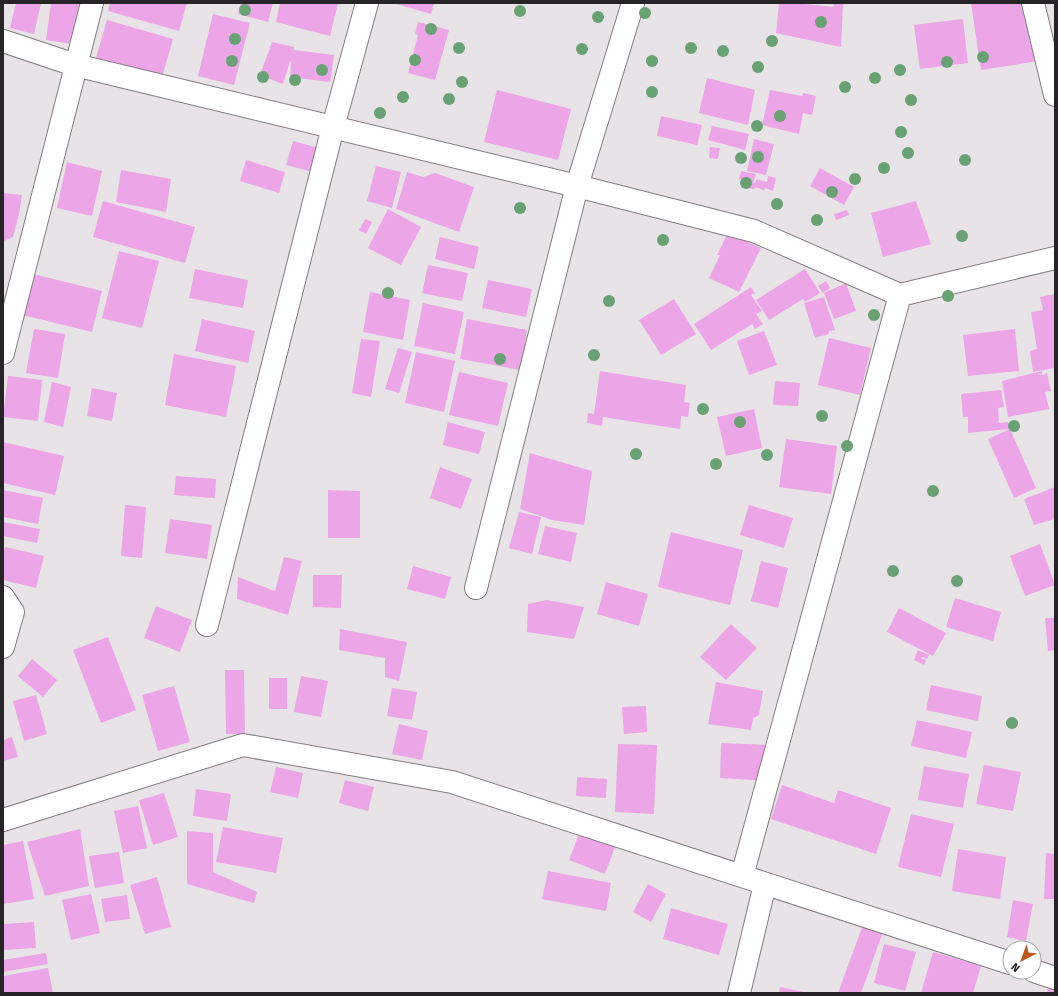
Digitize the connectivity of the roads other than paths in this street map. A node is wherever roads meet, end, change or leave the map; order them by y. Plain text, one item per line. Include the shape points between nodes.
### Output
1 (92, 3) edge
2 (367, 3) edge
3 (633, 3) edge
4 (1033, 3) edge
5 (3, 41) edge
6 (75, 65) junction
7 (1055, 95) edge
8 (333, 127) junction
9 (577, 186) junction
10 (1055, 258) edge
11 (900, 295) junction
12 (3, 353) edge
13 (476, 588) dead end
14 (3, 597) edge
15 (207, 625) dead end
16 (3, 647) edge
17 (3, 820) edge
18 (742, 876) junction
19 (765, 884) junction
20 (1002, 960) edge
21 (1042, 974) edge
22 (1055, 978) edge
23 (739, 993) edge

1 - 6 street
2 - 8 street
3 - 9 street
4 - 7 street
5 - 6 street
6 - 8 street
6 - 12 street
8 - 9 street
8 - 15 street
9 - 11 street via 754,231
9 - 13 street
10 - 11 street
11 - 18 street
14 - 16 street via 13,612
17 - 18 street via 243,745 452,782
18 - 19 street
19 - 20 street
19 - 23 street
21 - 22 street

